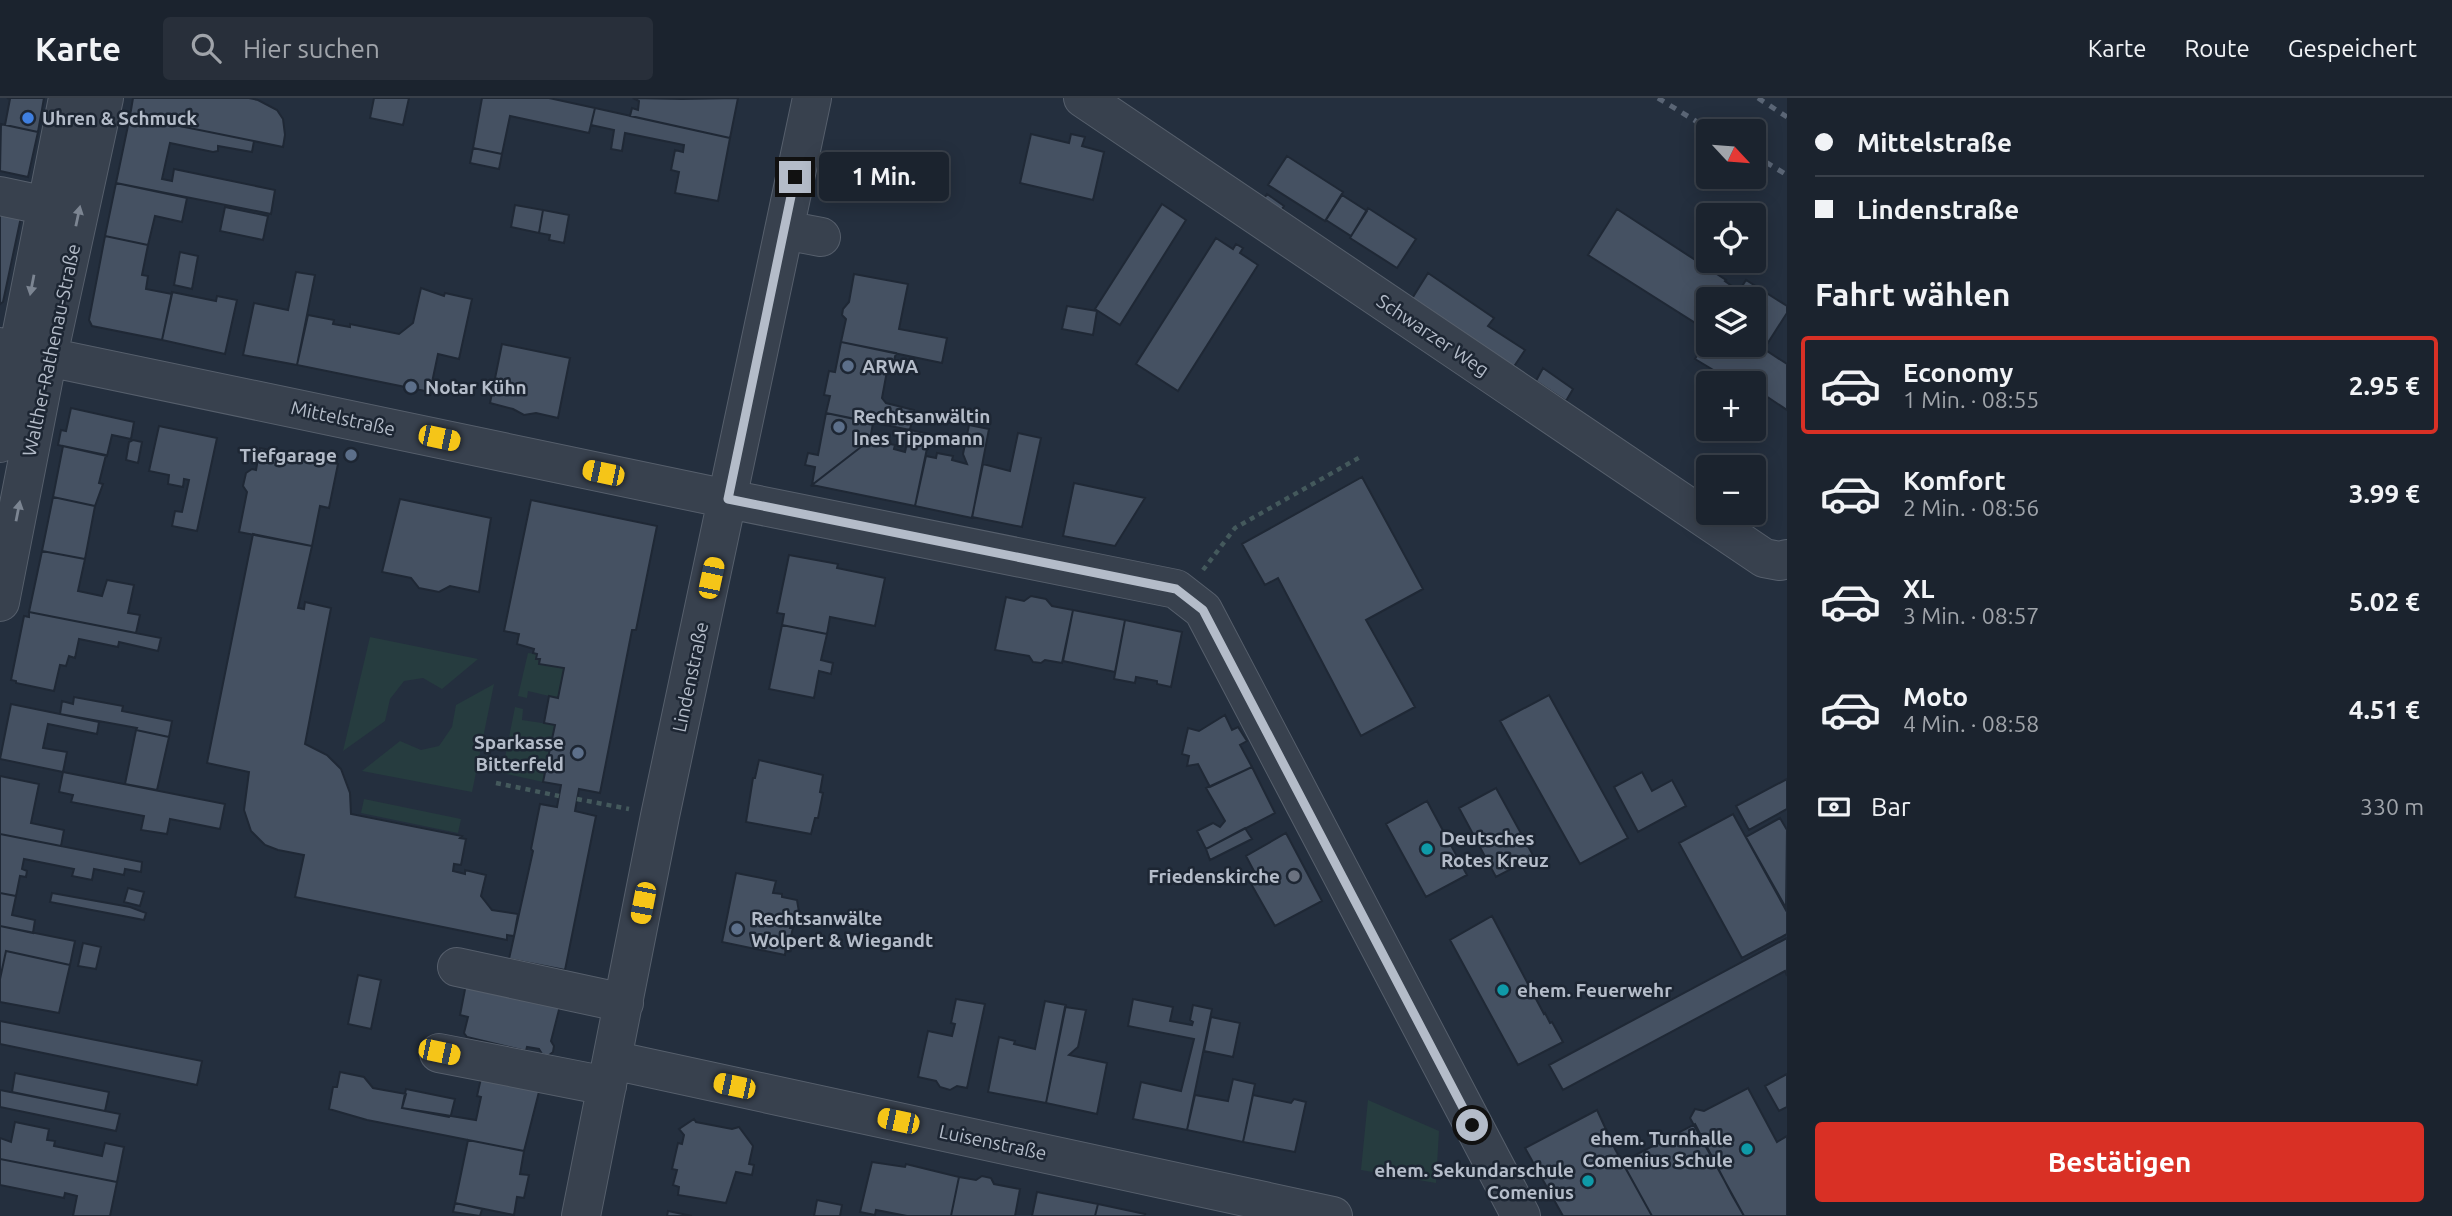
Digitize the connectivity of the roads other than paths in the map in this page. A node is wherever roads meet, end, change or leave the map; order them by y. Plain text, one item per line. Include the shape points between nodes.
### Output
1 (68, 98) edge
2 (104, 98) edge
3 (812, 98) edge
4 (1083, 98) edge
5 (0, 196) edge
6 (47, 206) junction
7 (784, 230) junction
8 (821, 237) dead end
9 (22, 351) edge
10 (0, 443) edge
11 (728, 499) junction
12 (1787, 559) edge
13 (0, 602) edge
14 (457, 967) dead end
15 (624, 1003) junction
16 (439, 1052) dead end
17 (610, 1073) junction
18 (581, 1216) edge
19 (1334, 1216) edge
20 (1521, 1216) edge

1 - 6 street, Walther-Rathenau-Straße
9 -> 2 street, Walther-Rathenau-Straße
3 - 7 street, Lindenstraße
4 - 12 street, Schwarzer Weg via 1764,558
5 - 6 street
6 -> 9 street, Walther-Rathenau-Straße
7 - 8 street
7 - 11 street, Lindenstraße
9 - 10 street, Walther-Rathenau-Straße
9 - 11 street, Mittelstraße
13 -> 9 street, Walther-Rathenau-Straße
11 - 15 street, Lindenstraße
11 - 20 street, Mittelstraße via 1176,589 1203,610
14 - 15 street
15 - 17 street, Lindenstraße
16 - 17 street, Luisenstraße
17 - 18 street, Lindenstraße
17 - 19 street, Luisenstraße

